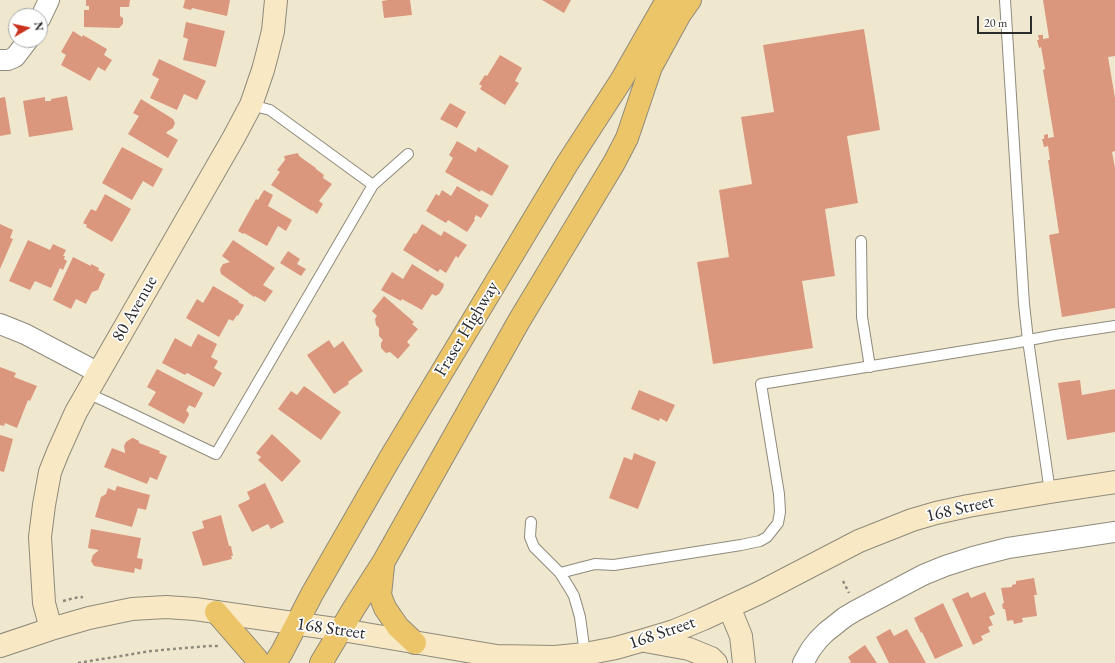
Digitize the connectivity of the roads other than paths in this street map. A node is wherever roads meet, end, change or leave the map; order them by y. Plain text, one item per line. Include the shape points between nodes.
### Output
1 (276, 0) edge
2 (667, 0) edge
3 (690, 0) edge
4 (1005, 0) edge
5 (22, 48) edge
6 (0, 60) edge
7 (251, 105) junction
8 (408, 154) dead end
9 (373, 185) junction
10 (862, 242) dead end
11 (0, 324) edge
12 (1115, 326) edge
13 (1028, 340) junction
14 (870, 367) junction
15 (99, 373) junction
16 (87, 393) junction
17 (1115, 482) edge
18 (1050, 492) junction
19 (531, 522) dead end
20 (1115, 532) edge
21 (384, 561) junction
22 (560, 574) junction
23 (729, 607) junction
24 (216, 612) junction
25 (297, 624) junction
26 (51, 629) junction
27 (342, 630) junction
28 (644, 640) junction
29 (415, 643) junction
30 (0, 646) edge
31 (585, 654) junction
32 (259, 663) edge
33 (275, 663) edge
34 (321, 663) edge
35 (716, 663) edge
36 (744, 663) edge
37 (803, 663) edge

1 - 7 main road, 80 Avenue via 264,70
2 - 25 main road, Fraser Highway via 622,79 567,164 389,460
3 - 21 main road via 651,67 627,138 614,163 520,321
4 - 13 lane
5 - 6 street via 15,57
7 - 9 lane via 270,110
7 - 15 main road, 80 Avenue
8 - 9 lane
9 - 16 lane via 216,454
10 - 14 lane via 862,317
11 - 15 street via 25,334
12 - 13 lane
13 - 14 lane
13 - 18 lane
14 - 22 lane via 761,384 780,512 778,523 767,537 741,545 614,565 595,564
15 - 16 main road, 80 Avenue
16 - 26 main road, 80 Avenue via 50,472 44,505 40,537 44,603
17 - 18 main road, 168 Street
18 - 23 main road, 168 Street via 947,510 899,525 859,541
19 - 22 lane via 530,537 534,548
20 - 37 street via 1008,548 966,559 923,575 845,617 818,640
21 - 27 main road
21 - 29 main road via 380,595 385,608 398,627
22 - 31 lane via 576,602
23 - 28 main road, 168 Street via 674,631
23 - 36 main road via 741,636
24 - 25 main road, 168 Street
24 - 26 main road, 168 Street via 166,607 132,609
24 - 32 main road
25 - 27 main road, 168 Street
25 - 33 main road, Fraser Highway
26 - 30 main road, 168 Street
27 - 29 main road, 168 Street
27 - 34 main road
28 - 31 main road, 168 Street
28 - 35 main road via 689,649 711,658
29 - 31 main road, 168 Street via 497,656 555,657

